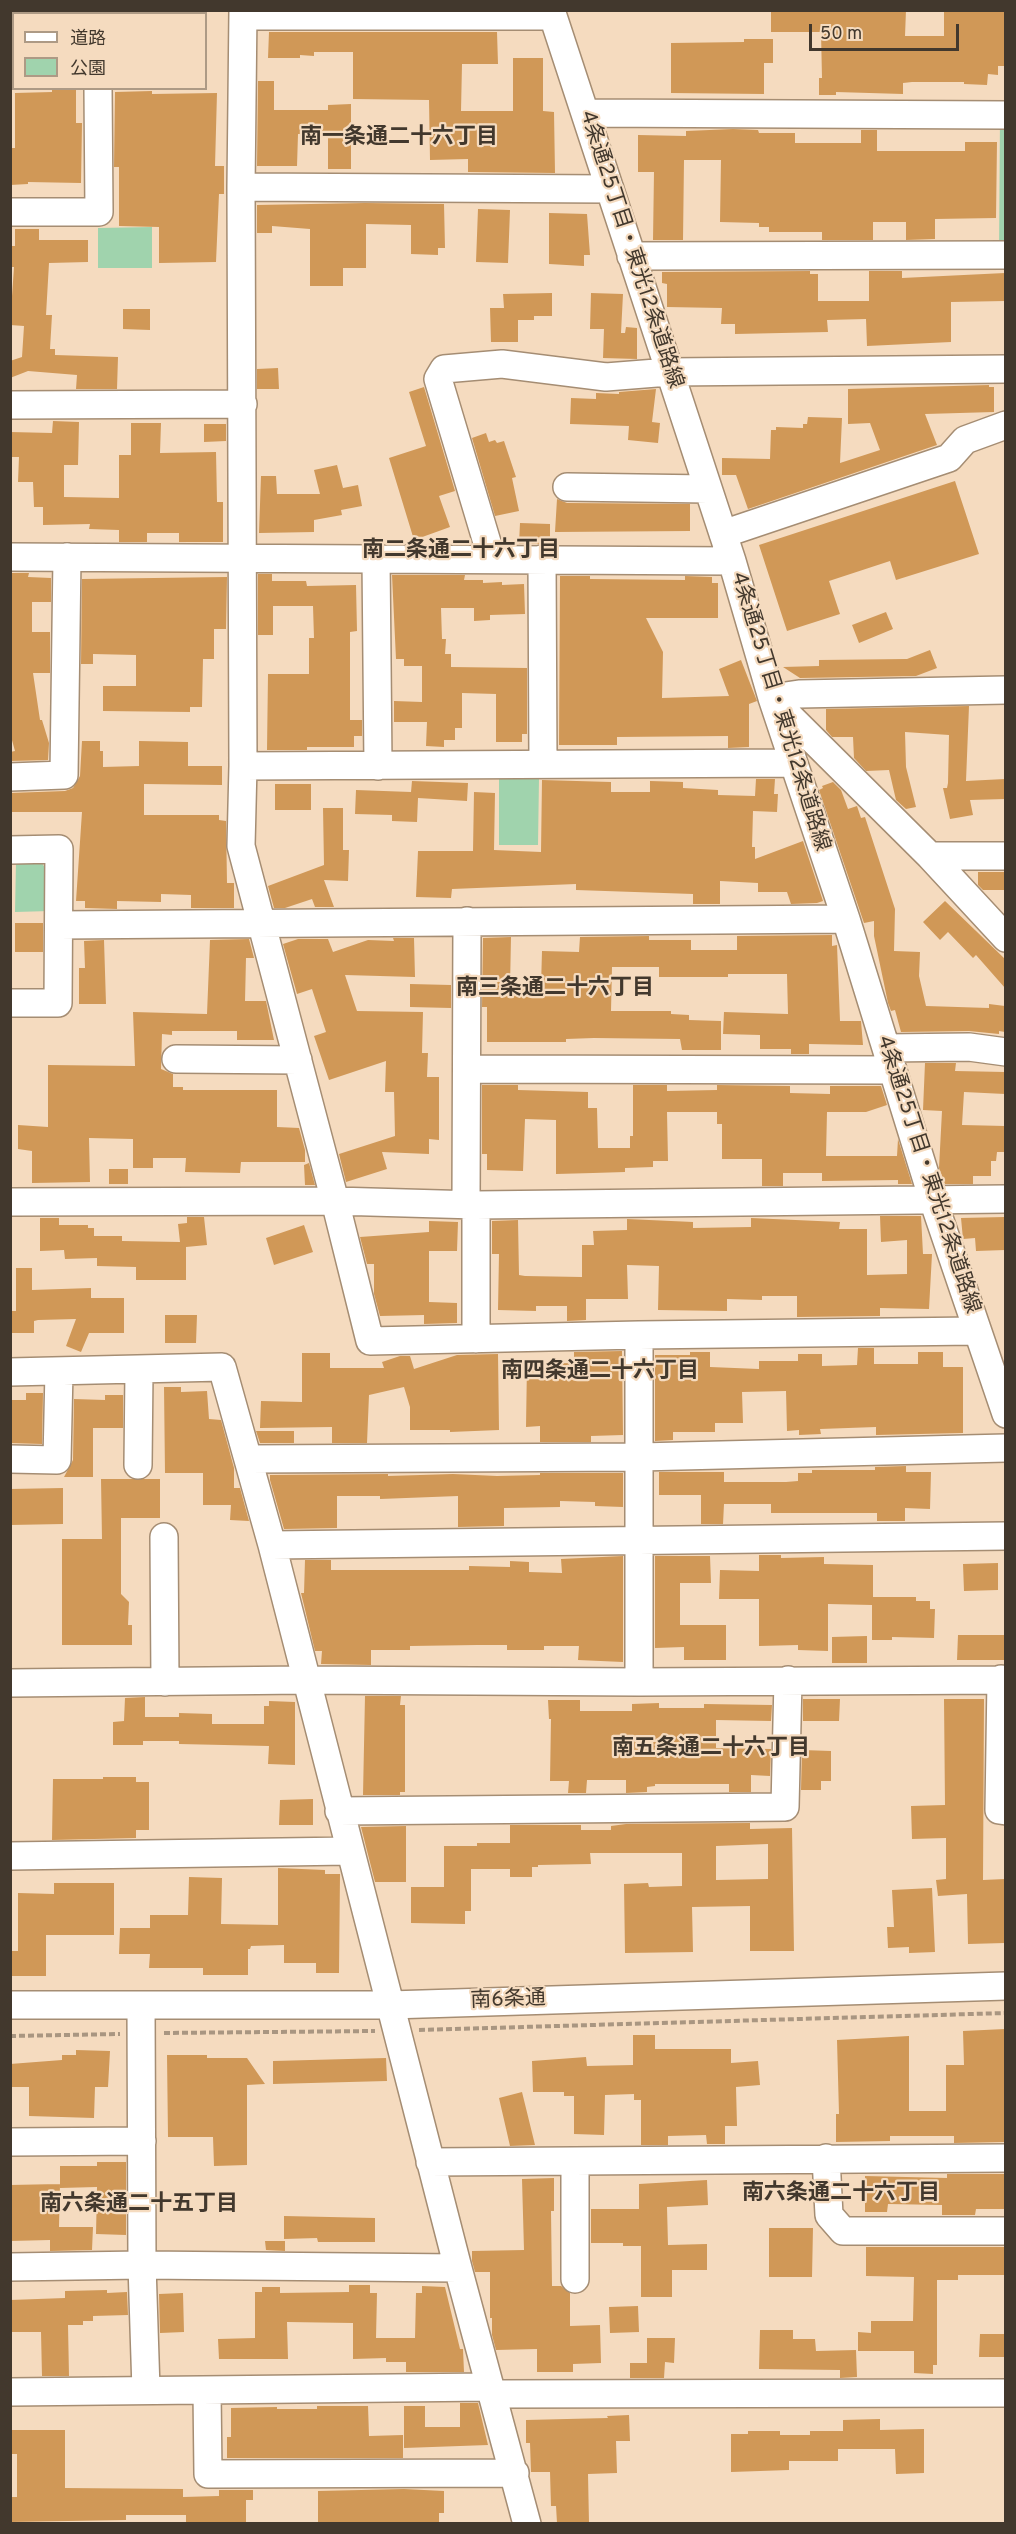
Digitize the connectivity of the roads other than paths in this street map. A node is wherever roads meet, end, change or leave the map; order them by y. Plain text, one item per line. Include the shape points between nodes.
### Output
1 (243, 13) edge
2 (552, 13) edge
3 (98, 90) edge
4 (585, 113) junction
5 (1005, 115) edge
6 (241, 187) junction
7 (610, 189) junction
8 (10, 212) edge
9 (1005, 255) edge
10 (632, 256) junction
11 (1005, 369) edge
12 (669, 372) junction
13 (243, 404) junction
14 (10, 405) edge
15 (1005, 425) edge
16 (567, 486) dead end
17 (708, 489) junction
18 (723, 534) junction
19 (67, 556) junction
20 (10, 557) edge
21 (376, 558) junction
22 (492, 559) junction
23 (542, 559) junction
24 (242, 560) junction
25 (732, 561) junction
26 (1005, 690) edge
27 (772, 698) junction
28 (792, 763) junction
29 (543, 764) junction
30 (243, 766) junction
31 (378, 766) junction
32 (10, 777) edge
33 (10, 850) edge
34 (930, 856) junction
35 (1005, 856) edge
36 (846, 919) junction
37 (467, 921) junction
38 (261, 923) junction
39 (59, 925) junction
40 (1005, 938) edge
41 (10, 1003) edge
42 (1005, 1052) edge
43 (176, 1059) dead end
44 (890, 1059) junction
45 (298, 1060) junction
46 (467, 1069) junction
47 (1005, 1199) edge
48 (933, 1200) junction
49 (335, 1201) junction
50 (10, 1202) edge
51 (471, 1204) junction
52 (976, 1331) junction
53 (639, 1335) junction
54 (476, 1339) junction
55 (59, 1371) junction
56 (139, 1371) junction
57 (10, 1372) edge
58 (1000, 1386) edge
59 (1005, 1414) edge
60 (1005, 1449) edge
61 (640, 1457) junction
62 (10, 1459) edge
63 (249, 1459) junction
64 (138, 1465) dead end
65 (1005, 1536) edge
66 (164, 1537) dead end
67 (640, 1540) junction
68 (272, 1545) junction
69 (306, 1680) junction
70 (788, 1680) junction
71 (1003, 1680) edge
72 (165, 1682) junction
73 (639, 1682) junction
74 (10, 1683) edge
75 (339, 1811) junction
76 (1005, 1811) edge
77 (349, 1851) junction
78 (10, 1856) edge
79 (1005, 1986) edge
80 (10, 2005) edge
81 (141, 2005) junction
82 (390, 2005) junction
83 (142, 2141) junction
84 (10, 2142) edge
85 (826, 2158) junction
86 (1005, 2158) edge
87 (575, 2161) junction
88 (430, 2162) junction
89 (1005, 2231) edge
90 (142, 2265) junction
91 (10, 2267) edge
92 (458, 2268) junction
93 (575, 2279) dead end
94 (146, 2390) junction
95 (207, 2391) junction
96 (492, 2391) junction
97 (10, 2392) edge
98 (1005, 2393) edge
99 (515, 2473) junction
100 (527, 2523) edge

1 - 2 street
1 - 6 street
2 - 4 street, 4条通25丁目・東光12条道路線
3 - 8 street via 99,212
4 - 5 street
4 - 7 street, 4条通25丁目・東光12条道路線
6 - 7 street
6 - 13 street
7 - 10 street, 4条通25丁目・東光12条道路線
9 - 10 street
10 - 12 street, 4条通25丁目・東光12条道路線
11 - 12 street
12 - 17 street, 4条通25丁目・東光12条道路線
12 - 22 street via 606,377 502,364 444,369 438,379
13 - 14 street
13 - 24 street
15 - 18 street via 965,440 949,458
16 - 17 street
17 - 18 street, 4条通25丁目・東光12条道路線
18 - 25 street, 4条通25丁目・東光12条道路線
19 - 20 street
19 - 24 street
19 - 32 street via 64,775
21 - 22 street
21 - 24 street
21 - 31 street
22 - 23 street
23 - 25 street
23 - 29 street
24 - 30 street
25 - 27 street, 4条通25丁目・東光12条道路線
26 - 27 street via 799,694
27 - 28 street, 4条通25丁目・東光12条道路線
27 - 34 street
28 - 29 street
28 - 36 street, 4条通25丁目・東光12条道路線
29 - 31 street
30 - 31 street
30 - 38 street via 240,846
33 - 39 street via 59,849
34 - 35 street
34 - 40 street
36 - 37 street
36 - 44 street, 4条通25丁目・東光12条道路線
37 - 38 street
37 - 46 street
38 - 39 street
38 - 45 street
39 - 41 street via 58,1003
42 - 44 street via 969,1047
43 - 45 street
44 - 46 street
44 - 48 street, 4条通25丁目・東光12条道路線
45 - 49 street
46 - 51 street
47 - 48 street
48 - 51 street
48 - 52 street, 4条通25丁目・東光12条道路線
49 - 50 street
49 - 51 street
49 - 54 street via 370,1341
51 - 54 street
52 - 53 street
52 - 58 street, 4条通25丁目・東光12条道路線
53 - 54 street
53 - 61 street
55 - 56 street
55 - 57 street
55 - 62 street via 57,1460
56 - 63 street via 222,1367
56 - 64 street
58 - 59 street, 4条通25丁目・東光12条道路線
60 - 61 street
61 - 63 street
61 - 67 street
63 - 68 street
65 - 67 street
66 - 72 street
67 - 68 street
67 - 73 street
68 - 69 street
69 - 72 street
69 - 73 street
69 - 75 street
70 - 71 street
70 - 73 street
70 - 75 street via 785,1807
71 - 76 street via 999,1810
72 - 74 street
75 - 77 street
77 - 78 street
77 - 82 street
79 - 82 street, 南6条通
80 - 81 street, 南6条通
81 - 82 street, 南6条通
81 - 83 street
82 - 88 street
83 - 84 street
83 - 90 street
85 - 86 street
85 - 87 street
85 - 89 street via 829,2216 843,2231
87 - 88 street
87 - 93 street
88 - 92 street
90 - 91 street
90 - 92 street
90 - 94 street
92 - 96 street
94 - 95 street
94 - 97 street
95 - 96 street
95 - 99 street via 208,2474
96 - 98 street
96 - 99 street
99 - 100 street

